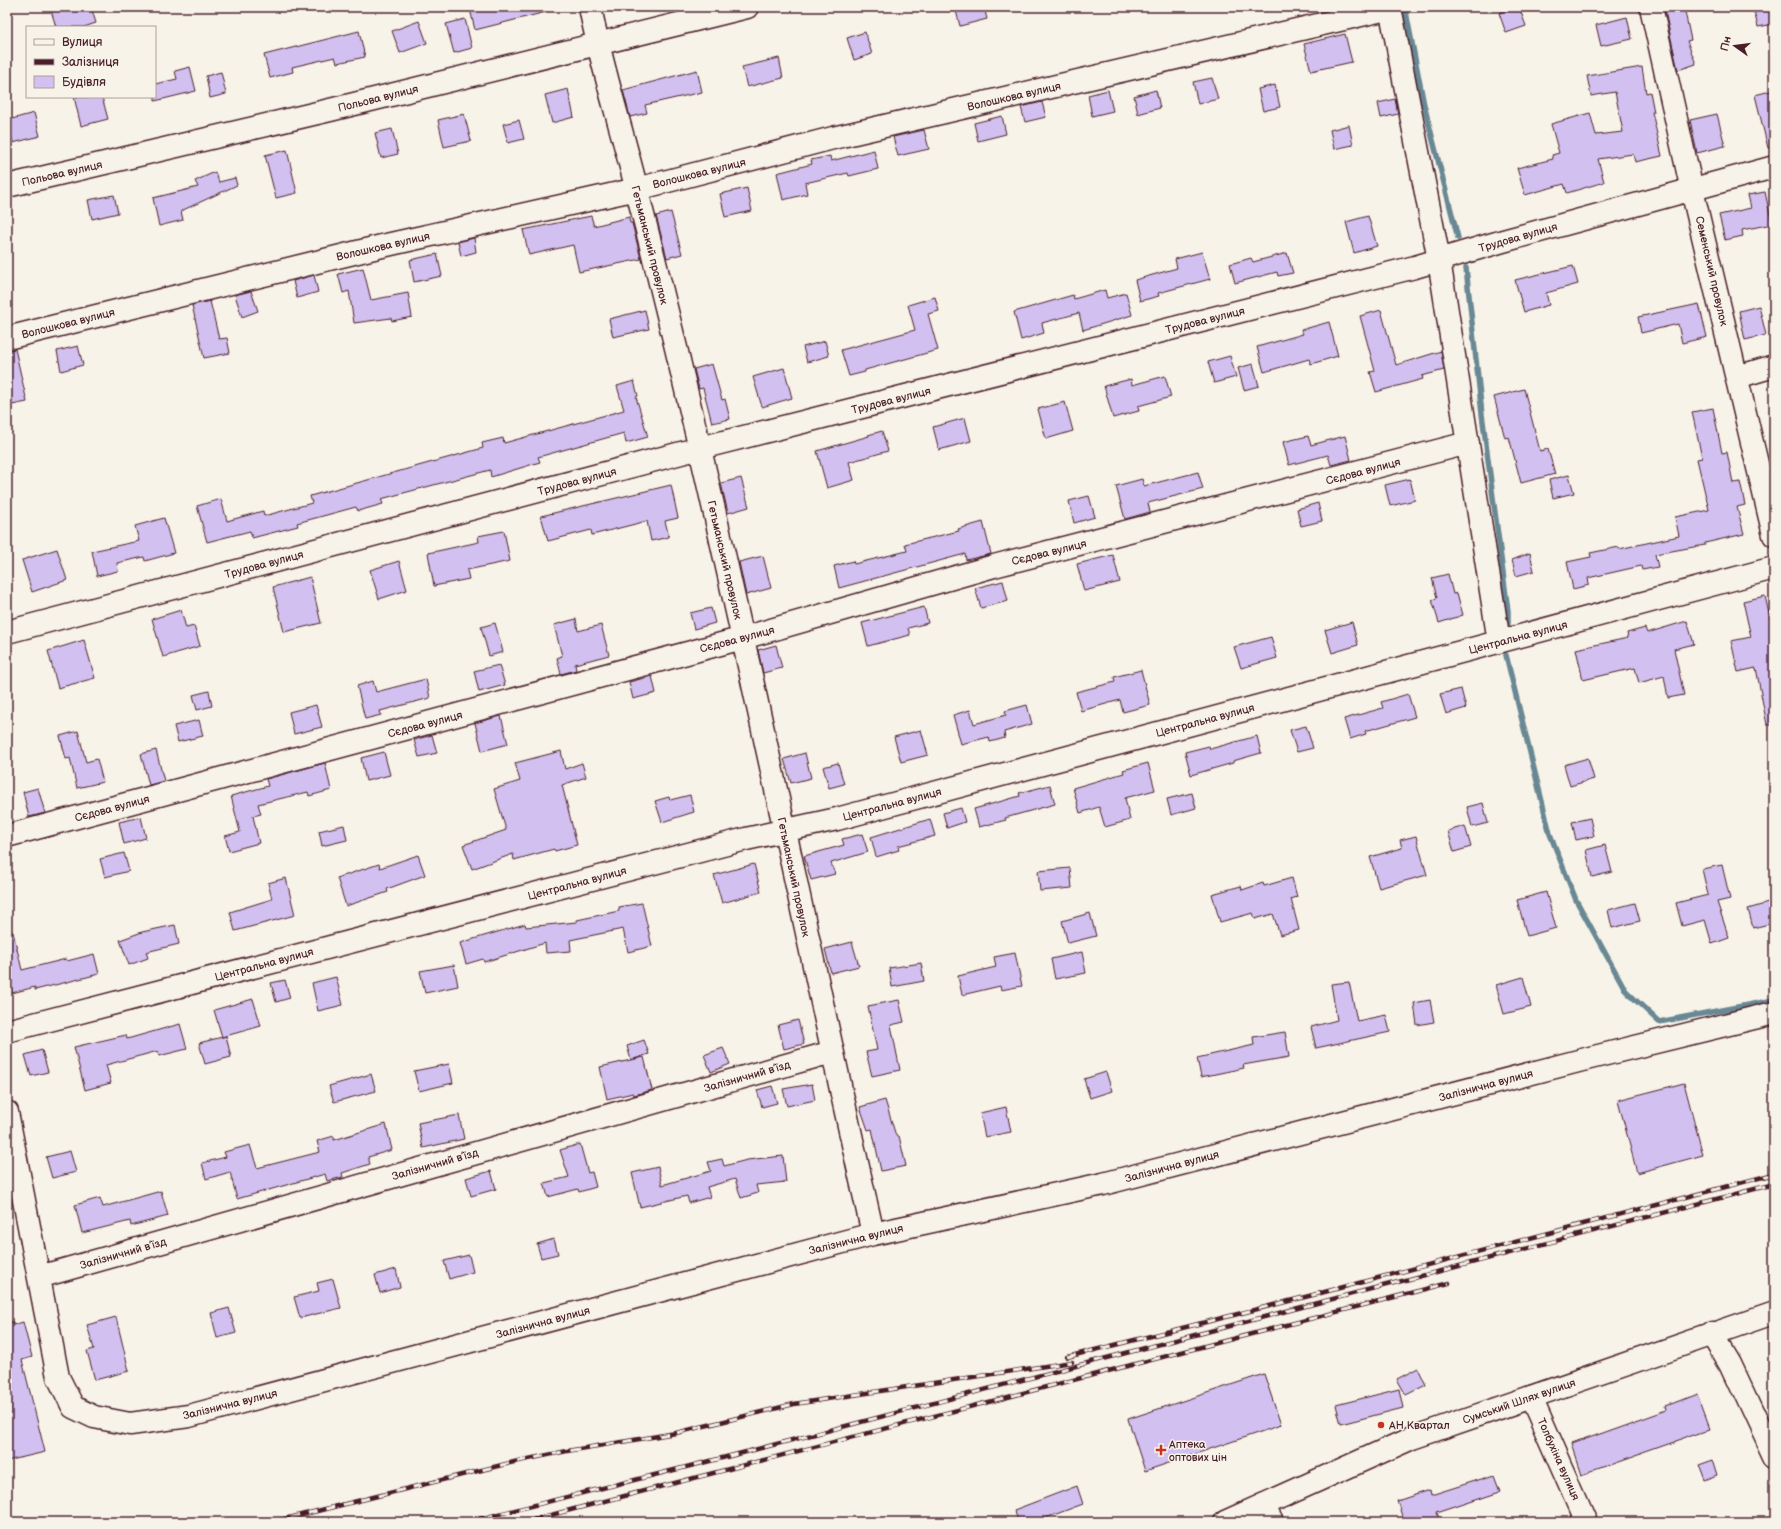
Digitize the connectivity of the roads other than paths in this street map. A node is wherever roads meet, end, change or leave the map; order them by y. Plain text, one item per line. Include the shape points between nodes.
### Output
1 (590, 7) edge
2 (747, 7) edge
3 (1651, 7) edge
4 (1391, 8) edge
5 (597, 44) junction
6 (1774, 167) edge
7 (7, 186) edge
8 (637, 188) junction
9 (1692, 190) junction
10 (1439, 260) junction
11 (7, 338) edge
12 (1774, 366) edge
13 (1736, 377) junction
14 (1468, 443) junction
15 (700, 448) junction
16 (1774, 534) edge
17 (1774, 568) edge
18 (7, 632) edge
19 (743, 638) junction
20 (1499, 642) junction
21 (784, 830) junction
22 (7, 836) edge
23 (1774, 1013) edge
24 (7, 1031) edge
25 (832, 1052) junction
26 (7, 1112) edge
27 (873, 1234) junction
28 (39, 1277) junction
29 (1774, 1313) edge
30 (1712, 1333) junction
31 (1531, 1397) junction
32 (1774, 1457) edge
33 (1267, 1513) edge
34 (1225, 1522) edge
35 (1586, 1522) edge

1 - 5 street, Гетьманський провулок
2 - 5 street, Польова вулиця
3 - 9 street, Семенський провулок
4 - 8 street, Волошкова вулиця via 833,138
4 - 10 street
5 - 7 street, Польова вулиця
5 - 8 street, Гетьманський провулок
6 - 9 street, Трудова вулиця
8 - 11 street, Волошкова вулиця via 382,246
8 - 15 street, Гетьманський провулок
9 - 10 street, Трудова вулиця
9 - 13 street, Семенський провулок
10 - 14 street
10 - 15 street, Трудова вулиця
12 - 13 street
13 - 16 street, Семенський провулок
14 - 19 street, Сєдова вулиця via 994,566
14 - 20 street
15 - 18 street, Трудова вулиця
15 - 19 street, Гетьманський провулок
17 - 20 street, Центральна вулиця
19 - 21 street, Гетьманський провулок
19 - 22 street, Сєдова вулиця
20 - 21 street, Центральна вулиця via 845,817
21 - 24 street, Центральна вулиця
21 - 25 street, Гетьманський провулок
23 - 27 street, Залізнична вулиця via 1103,1184
25 - 27 street, Гетьманський провулок
25 - 28 street, Залізничний в’їзд
26 - 28 street, Залізнична вулиця
27 - 28 street, Залізнична вулиця via 189,1416 130,1424 94,1417 73,1407 58,1377
29 - 30 street, Сумський Шлях вулиця
30 - 31 street, Сумський Шлях вулиця
30 - 32 street via 1730,1363
31 - 33 street, Сумський Шлях вулиця via 1412,1438
31 - 35 street, Толбухіна вулиця
33 - 34 street, Сумський Шлях вулиця

